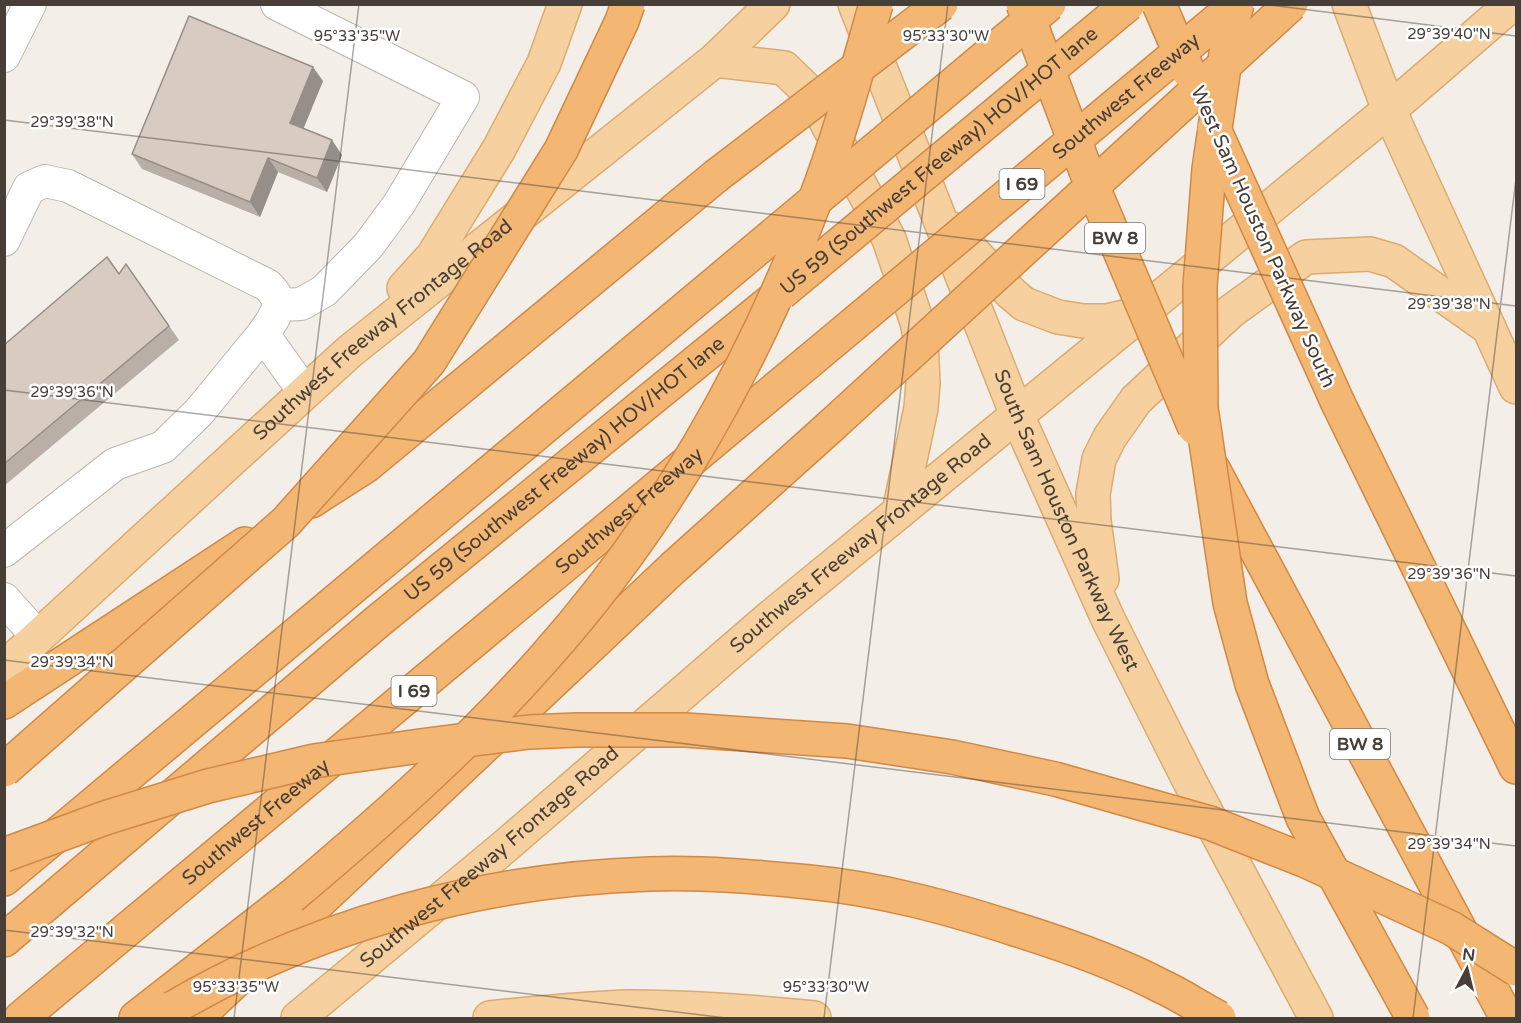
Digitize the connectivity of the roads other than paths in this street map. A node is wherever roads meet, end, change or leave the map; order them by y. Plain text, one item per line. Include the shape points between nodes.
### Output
1 (30, 4) edge
2 (277, 4) edge
3 (566, 4) edge
4 (628, 4) edge
5 (773, 4) edge
6 (855, 4) edge
7 (876, 4) edge
8 (941, 4) edge
9 (1023, 4) edge
10 (1049, 4) edge
11 (1128, 4) edge
12 (1159, 4) edge
13 (1237, 4) edge
14 (1291, 4) edge
15 (1348, 4) edge
16 (1512, 4) edge
17 (4, 56) edge
18 (715, 60) junction
19 (1389, 110) junction
20 (938, 215) junction
21 (4, 240) edge
22 (279, 305) junction
23 (1142, 313) junction
24 (1489, 328) junction
25 (263, 334) junction
26 (349, 352) junction
27 (1516, 387) edge
28 (304, 393) junction
29 (1017, 415) junction
30 (898, 512) junction
31 (4, 551) edge
32 (4, 599) edge
33 (1108, 619) junction
34 (38, 638) junction
35 (4, 668) edge
36 (4, 702) edge
37 (1516, 767) edge
38 (4, 770) edge
39 (4, 855) edge
40 (4, 879) edge
41 (12, 933) edge
42 (1516, 969) edge
43 (542, 1015) edge
44 (21, 1018) edge
45 (136, 1018) edge
46 (153, 1018) edge
47 (196, 1018) edge
48 (298, 1018) edge
49 (490, 1018) edge
50 (814, 1018) edge
51 (1219, 1018) edge
52 (1316, 1018) edge
53 (1413, 1018) edge
54 (1507, 1018) edge

1 - 17 street
2 - 22 street via 463,97 428,159 368,246 324,291 301,304
3 - 26 main road via 544,63 504,139 433,256
4 - 38 highway, bridge via 561,150 429,362 286,522
5 - 18 main road, Southwest Freeway Frontage Road
6 - 20 main road, South Sam Houston Parkway West
7 - 45 highway, bridge via 831,156 775,299 703,438 615,571 547,655 460,747 396,807 309,882
8 - 36 highway, bridge via 717,177 367,465
9 - 54 highway, BW 8, bridge via 1086,171 1213,469
10 - 40 highway, bridge
11 - 41 highway, US 59 (Southwest Freeway) HOV/HOT lane, bridge via 377,622
12 - 37 highway, West Sam Houston Parkway South, bridge via 1338,403
13 - 44 highway, Southwest Freeway / I 69, bridge
13 - 53 highway, bridge via 1209,169 1200,286 1201,408 1230,603 1252,684 1303,818
14 - 47 highway, bridge via 673,568
15 - 19 main road
16 - 19 main road, Southwest Freeway Frontage Road
18 - 26 main road, Southwest Freeway Frontage Road
18 - 30 main road via 784,68 812,95 889,240 917,322 923,383
19 - 23 main road, Southwest Freeway Frontage Road
19 - 24 main road
20 - 23 main road via 1024,304 1058,317 1083,321 1107,321
20 - 29 main road, South Sam Houston Parkway West
21 - 22 street via 29,188 45,182 68,186 267,285 276,293
22 - 25 street
23 - 29 main road, Southwest Freeway Frontage Road
24 - 27 main road
24 - 33 main road via 1394,261 1370,254 1306,257 1230,312 1136,399 1099,459 1093,494 1094,521
25 - 28 street
25 - 31 street via 199,412 163,447 115,464
26 - 28 main road, Southwest Freeway Frontage Road
28 - 34 main road, Southwest Freeway Frontage Road
29 - 30 main road, Southwest Freeway Frontage Road
29 - 33 main road, South Sam Houston Parkway West
30 - 48 main road, Southwest Freeway Frontage Road
32 - 34 street
33 - 52 main road, South Sam Houston Parkway West
34 - 35 main road, Southwest Freeway Frontage Road
39 - 42 highway, bridge via 208,786 314,761 420,746 577,730 685,730 847,741 1055,779 1210,823 1306,861 1451,928
43 - 49 main road
43 - 50 main road via 632,1007
46 - 51 highway, bridge via 267,961 385,916 545,882 650,874 811,882 956,910 1062,944 1161,985

